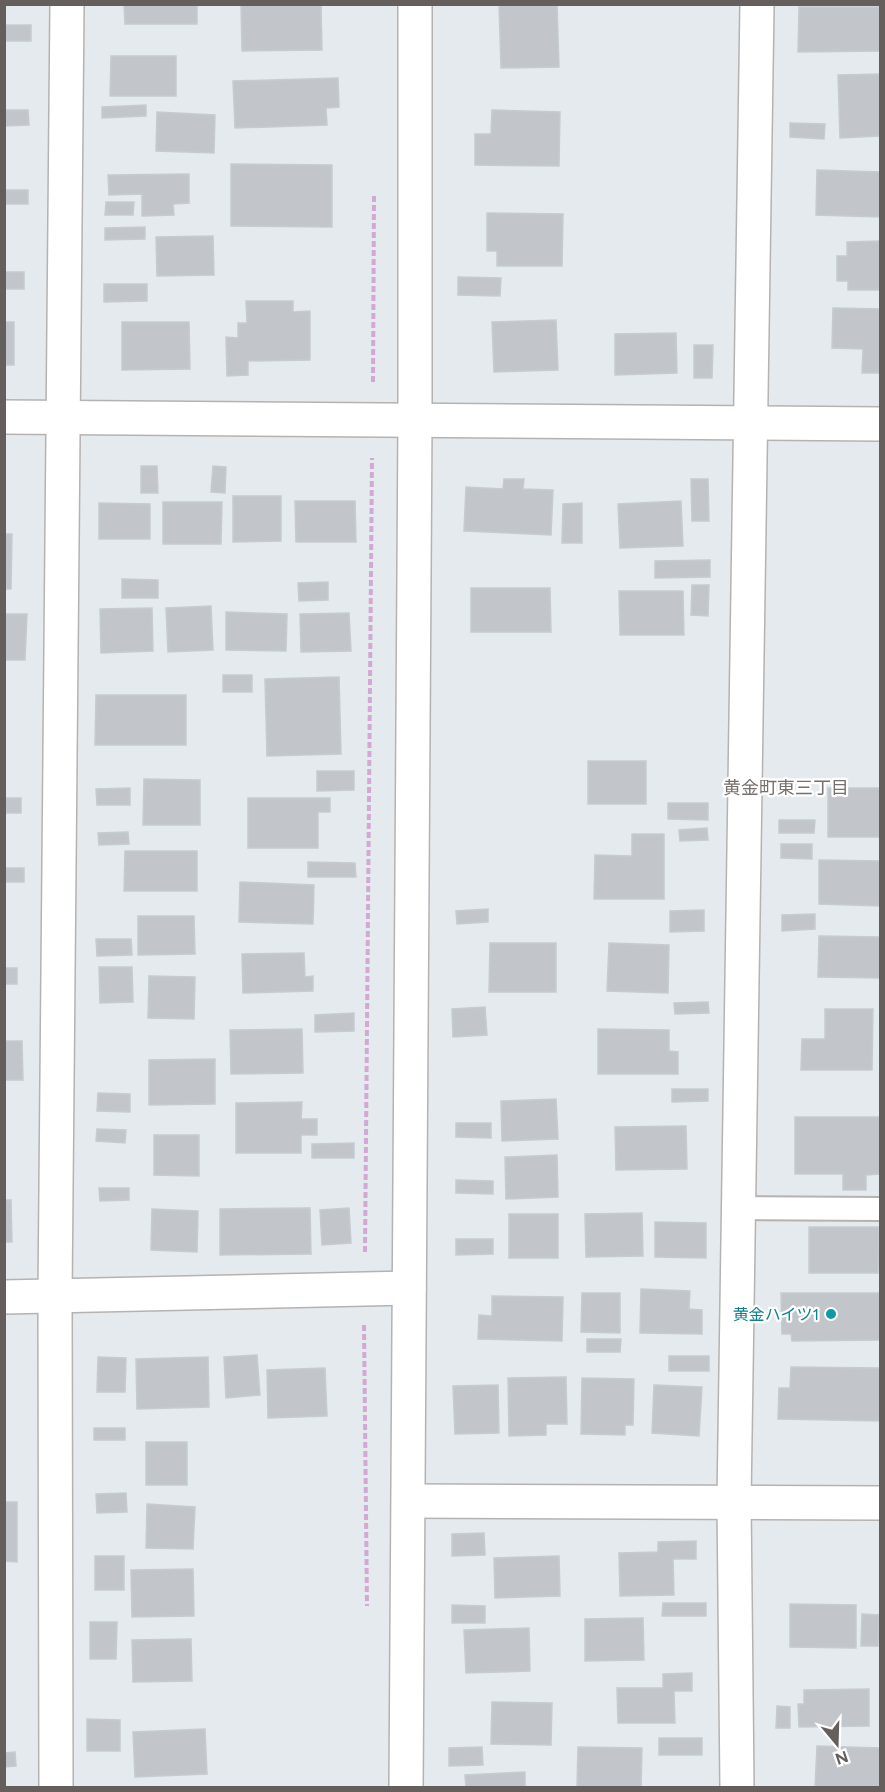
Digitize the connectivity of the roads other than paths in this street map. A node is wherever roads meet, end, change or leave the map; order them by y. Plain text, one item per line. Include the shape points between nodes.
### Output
1 (68, 4) edge
2 (415, 4) edge
3 (757, 4) edge
4 (4, 417) edge
5 (64, 418) junction
6 (415, 422) junction
7 (750, 424) junction
8 (880, 424) edge
9 (739, 1208) junction
10 (880, 1209) edge
11 (409, 1288) junction
12 (55, 1296) junction
13 (4, 1297) edge
14 (409, 1501) junction
15 (734, 1501) junction
16 (880, 1503) edge
17 (56, 1788) edge
18 (406, 1788) edge
19 (737, 1788) edge

1 - 5 street
2 - 6 street
3 - 7 street
4 - 5 street
5 - 6 street
5 - 12 street
6 - 7 street
6 - 11 street
7 - 8 street
7 - 9 street
9 - 10 lane
9 - 15 street
11 - 12 street
11 - 14 street
12 - 13 street
12 - 17 street
14 - 15 street
14 - 18 street
15 - 16 street
15 - 19 street

